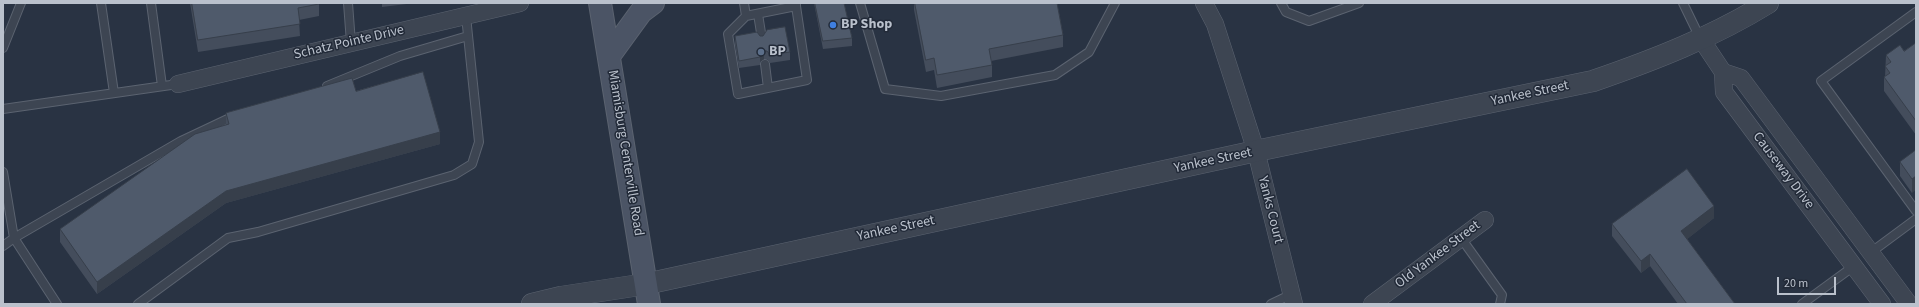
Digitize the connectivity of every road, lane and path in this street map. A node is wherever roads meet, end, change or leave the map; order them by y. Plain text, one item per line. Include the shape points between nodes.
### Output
1 (21, 3) edge
2 (101, 3) edge
3 (151, 3) edge
4 (348, 3) edge
5 (520, 3) edge
6 (600, 3) edge
7 (653, 3) edge
8 (744, 3) edge
9 (860, 3) edge
10 (1115, 3) edge
11 (1204, 3) edge
12 (1281, 3) edge
13 (1359, 3) edge
14 (1683, 3) edge
15 (1768, 3) edge
16 (796, 4) edge
17 (1916, 12) edge
18 (758, 14) junction
19 (466, 16) junction
20 (746, 16) junction
21 (468, 36) junction
22 (762, 39) edge
23 (1701, 39) junction
24 (351, 43) junction
25 (3, 48) edge
26 (609, 56) junction
27 (765, 64) dead end
28 (1723, 72) junction
29 (178, 84) joint
30 (162, 86) junction
31 (322, 88) edge
32 (768, 88) junction
33 (114, 93) junction
34 (3, 109) edge
35 (246, 111) edge
36 (1256, 151) junction
37 (3, 172) edge
38 (1916, 211) edge
39 (1916, 219) edge
40 (1485, 220) dead end
41 (14, 238) junction
42 (1461, 238) junction
43 (3, 246) edge
44 (1870, 252) junction
45 (1854, 266) junction
46 (648, 294) edge
47 (1293, 299) edge
48 (57, 304) edge
49 (138, 304) edge
50 (532, 304) edge
51 (1271, 304) edge
52 (1372, 304) edge
53 (1500, 304) edge
54 (1802, 304) edge
55 (1882, 304) edge
56 (1909, 304) edge

1 - 25 lane
2 - 33 lane
3 - 30 lane
4 - 24 lane
5 - 19 street, Schatz Pointe Drive
6 - 26 main road, Miamisburg Centerville Road
7 - 26 main road via 641,12
8 - 20 lane
9 - 10 lane via 885,89 940,96 1055,75 1089,52
11 - 36 street, Yanks Court via 1215,24
12 - 13 lane via 1286,12 1309,21
14 - 23 lane
15 - 23 street, Yankee Street
16 - 18 lane
16 - 32 lane via 807,80
17 - 38 lane via 1821,81
18 - 20 lane
18 - 22 lane
19 - 21 lane
19 - 24 street, Schatz Pointe Drive
20 - 32 lane via 728,34 738,94
21 - 31 lane via 400,56
21 - 49 lane via 479,142 472,164 454,175 258,232 228,238
23 - 28 street
23 - 36 street, Yankee Street via 1639,66 1593,81
24 - 29 street, Schatz Pointe Drive
26 - 46 main road, Miamisburg Centerville Road
27 - 32 lane
28 - 44 street, Causeway Drive via 1740,78
28 - 45 street, Causeway Drive via 1724,92
29 - 30 lane
30 - 33 lane
33 - 34 lane
35 - 41 lane via 180,141
36 - 46 street, Yankee Street
36 - 47 street, Yanks Court
37 - 41 lane
39 - 44 lane
40 - 42 street, Old Yankee Street
41 - 43 lane
41 - 48 lane
42 - 52 street, Old Yankee Street
42 - 53 lane via 1502,295
44 - 45 street
44 - 56 street, Causeway Drive
45 - 54 lane
45 - 55 street, Causeway Drive
46 - 50 street, Yankee Street via 561,297
47 - 51 lane

